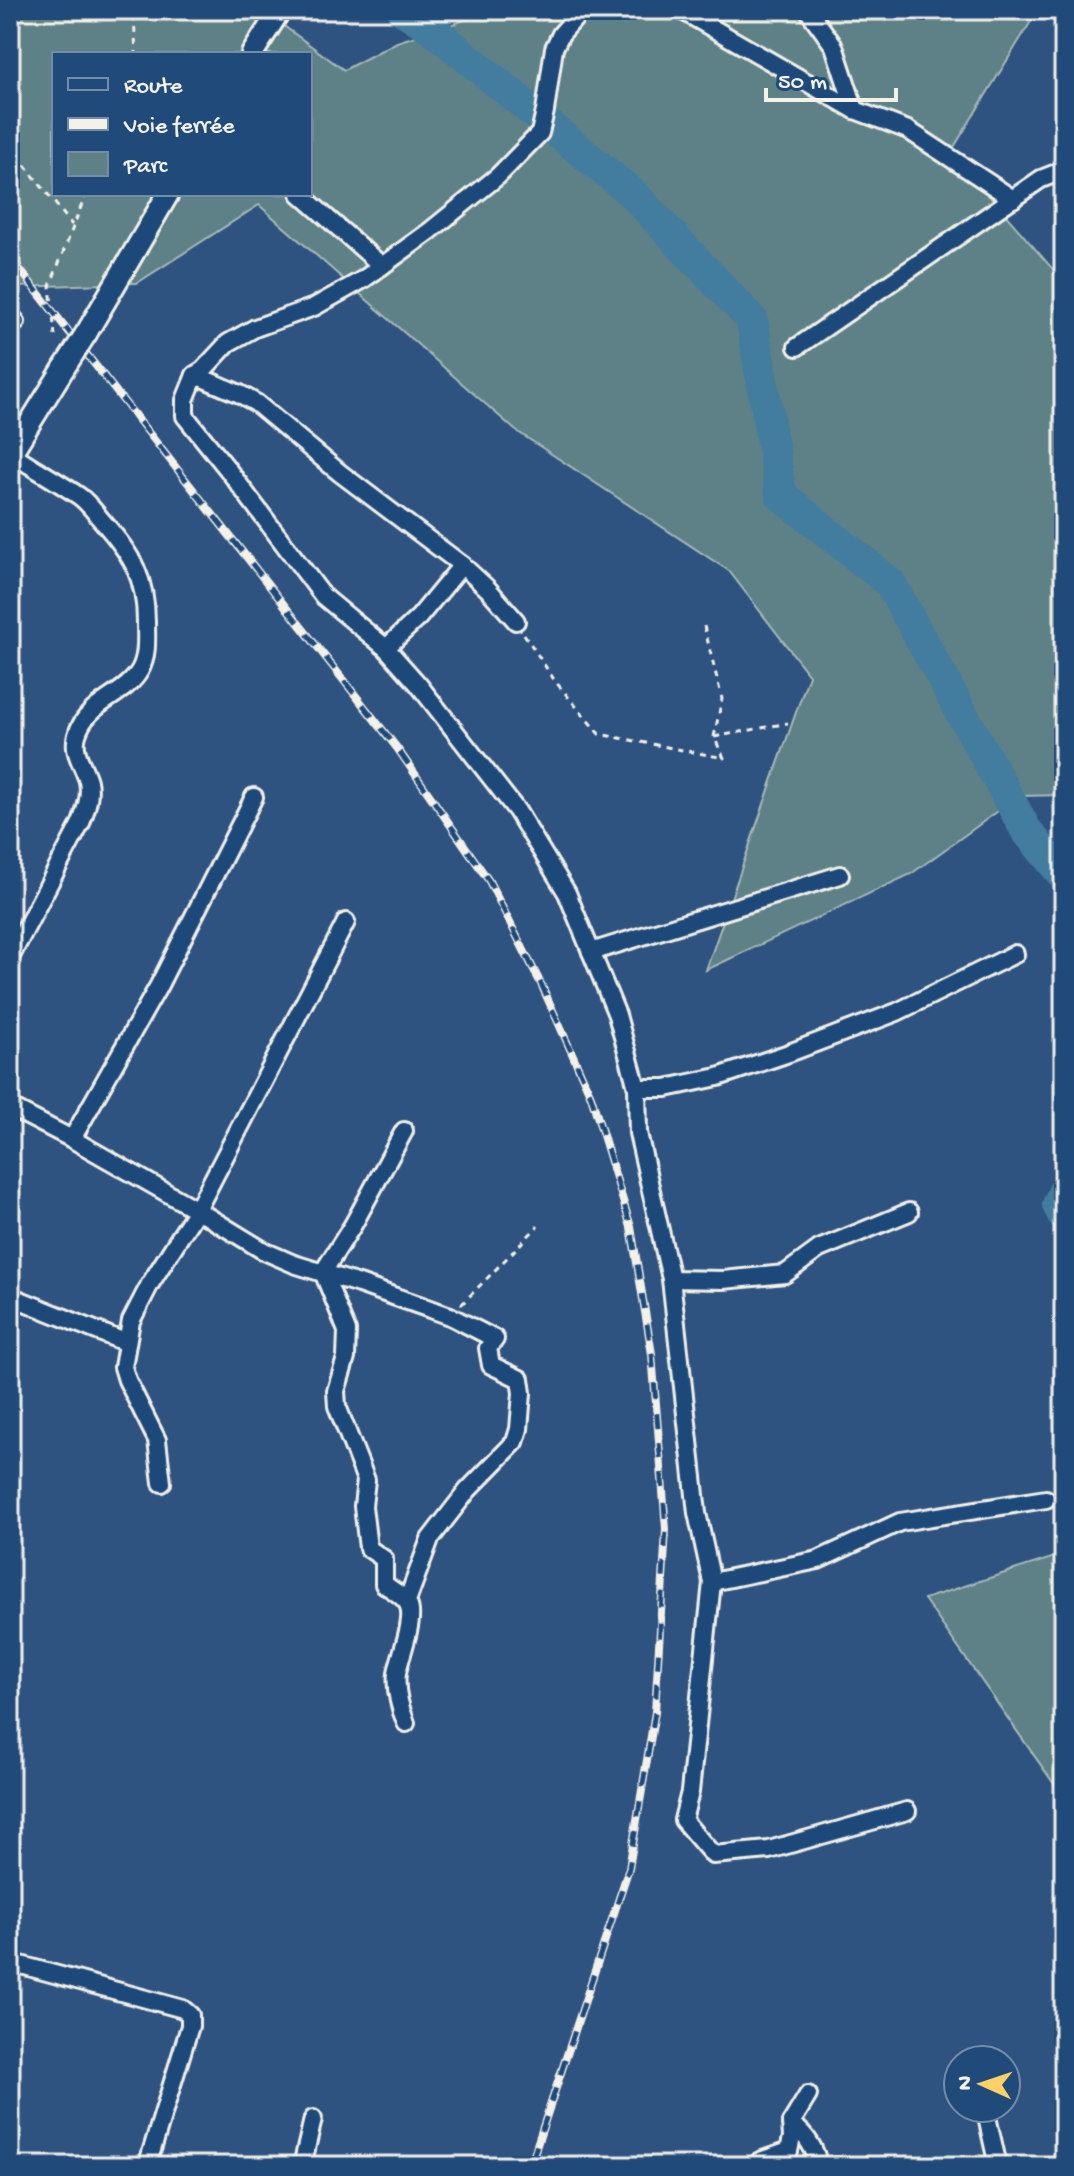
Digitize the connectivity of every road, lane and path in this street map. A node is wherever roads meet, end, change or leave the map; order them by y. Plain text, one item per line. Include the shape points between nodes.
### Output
1 (280, 10) edge
2 (582, 10) edge
3 (681, 10) edge
4 (808, 10) edge
5 (134, 15) dead end
6 (136, 52) edge
7 (253, 52) edge
8 (855, 110) junction
9 (10, 146) edge
10 (1064, 170) edge
11 (85, 196) edge
12 (167, 196) edge
13 (302, 196) edge
14 (1013, 199) junction
15 (72, 225) junction
16 (382, 266) junction
17 (55, 336) dead end
18 (797, 347) dead end
19 (195, 375) junction
20 (10, 454) edge
21 (462, 565) junction
22 (516, 621) joint
23 (704, 626) dead end
24 (386, 648) junction
25 (788, 723) dead end
26 (714, 737) junction
27 (254, 797) dead end
28 (840, 875) dead end
29 (346, 922) dead end
30 (591, 952) junction
31 (1015, 954) dead end
32 (10, 958) edge
33 (637, 1088) junction
34 (10, 1107) edge
35 (404, 1131) dead end
36 (72, 1139) junction
37 (197, 1210) junction
38 (909, 1212) dead end
39 (538, 1226) dead end
40 (323, 1272) junction
41 (671, 1279) junction
42 (10, 1296) edge
43 (450, 1316) junction
44 (127, 1343) junction
45 (162, 1483) dead end
46 (1046, 1499) dead end
47 (712, 1582) junction
48 (407, 1601) junction
49 (406, 1723) dead end
50 (907, 1811) dead end
51 (11, 1962) edge
52 (10, 2035) edge
53 (808, 2095) dead end
54 (313, 2119) dead end
55 (791, 2123) junction
56 (989, 2124) edge
57 (147, 2166) edge
58 (302, 2166) edge
59 (757, 2166) edge
60 (818, 2166) edge
61 (998, 2166) edge

1 - 7 street
2 - 16 street via 554,48 540,133 498,176
3 - 8 street
4 - 8 street via 834,46
5 - 6 path
8 - 14 street via 908,130
9 - 15 path
10 - 14 street
11 - 15 path
12 - 20 street, bridge
13 - 16 street
14 - 18 street
15 - 17 path via 50,286
16 - 19 street via 314,307 242,334
19 - 21 street via 256,403
19 - 24 street via 185,416 323,596
20 - 32 street via 80,497 122,544 136,565 146,605 147,642 139,673 87,714 77,732 74,748 88,783 85,812
21 - 22 street
21 - 24 street
22 - 26 path via 555,681 599,734 724,758
23 - 26 path via 722,699
24 - 30 street via 517,811 567,893
25 - 26 path
27 - 36 street via 158,987
28 - 30 street
29 - 37 street
30 - 33 street via 617,1015
31 - 33 street via 897,1012 789,1053 718,1077
33 - 41 street via 638,1133
34 - 36 street
35 - 40 street
36 - 37 street
37 - 40 street via 264,1251
37 - 44 street via 150,1284 131,1321
38 - 41 street via 819,1249 785,1274
39 - 43 path
40 - 43 street
40 - 48 street via 347,1331 337,1406 366,1480 368,1548 384,1559 384,1584
41 - 47 street via 697,1513
42 - 44 street
43 - 48 street via 495,1339 488,1348 491,1365 520,1379 519,1429 515,1442 430,1539
44 - 45 street via 123,1367 157,1440
46 - 47 street via 900,1522 818,1560
47 - 50 street via 683,1820 713,1855 769,1850
48 - 49 street via 411,1620 396,1676
51 - 52 path
51 - 57 street via 190,2015
53 - 55 street
54 - 58 street
55 - 59 street via 789,2151
55 - 60 street via 805,2135
56 - 61 street

